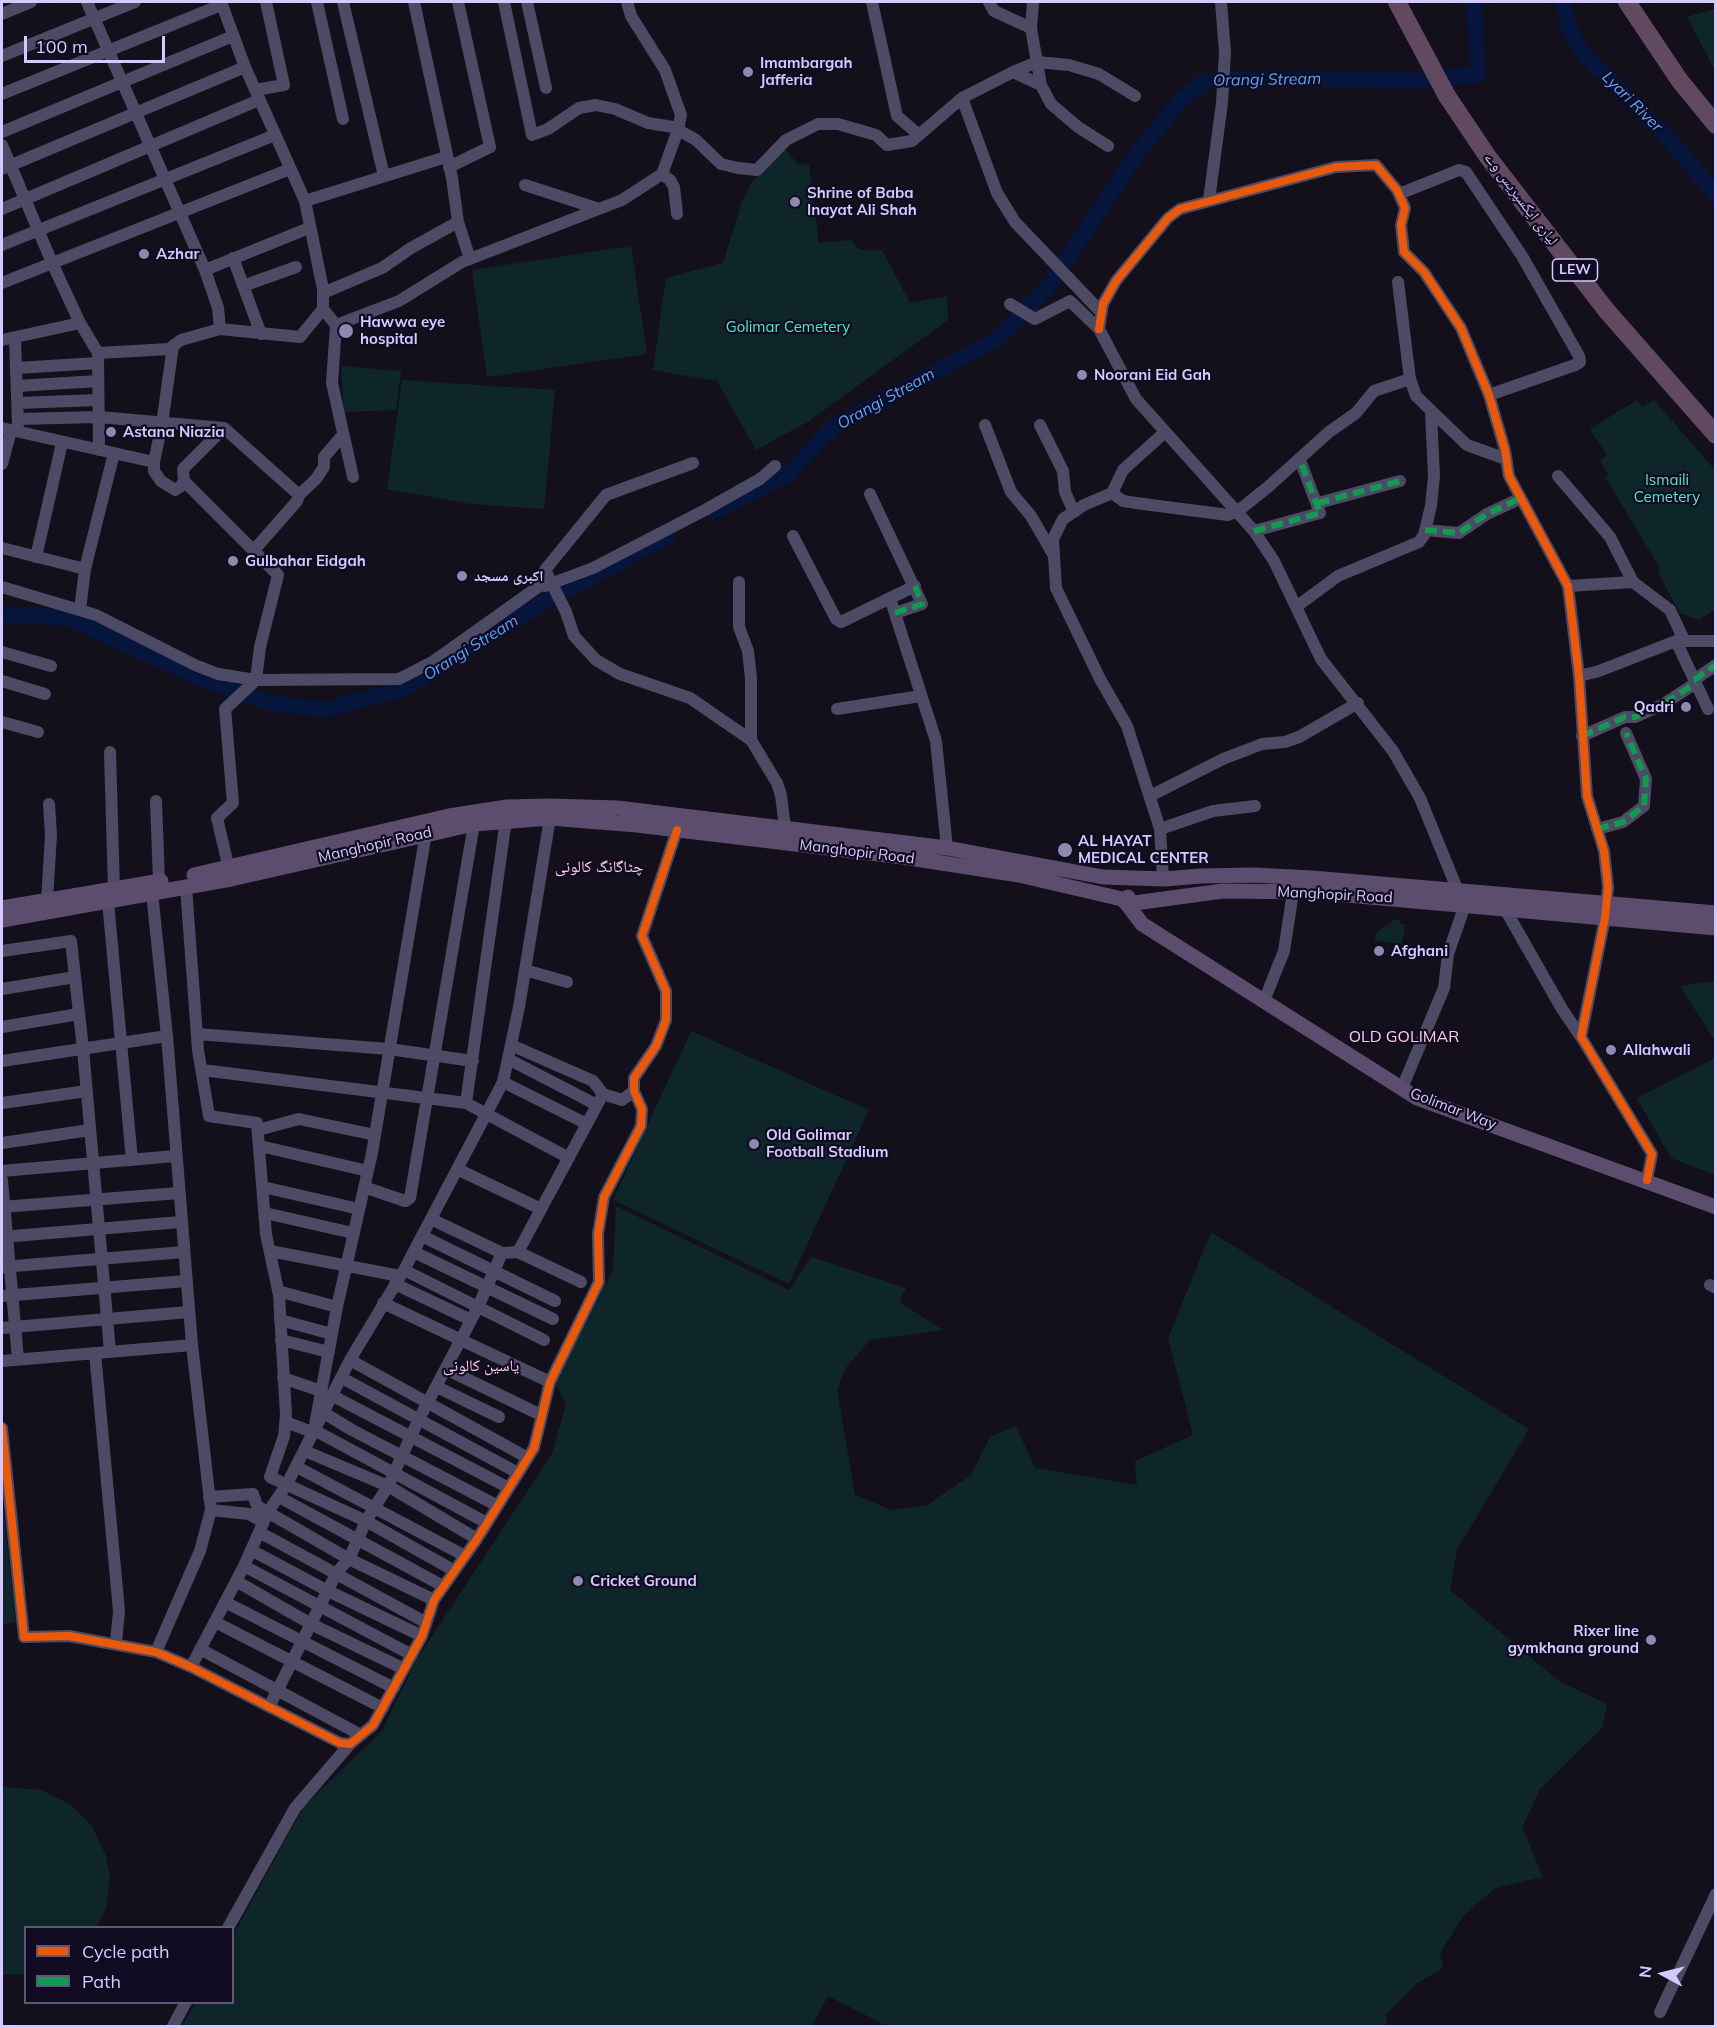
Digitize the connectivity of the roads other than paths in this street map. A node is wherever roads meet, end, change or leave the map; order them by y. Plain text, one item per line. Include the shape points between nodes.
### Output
1 (31, 2) edge
2 (87, 2) edge
3 (135, 2) edge
4 (266, 2) edge
5 (317, 2) edge
6 (343, 2) edge
7 (414, 2) edge
8 (458, 2) edge
9 (504, 2) edge
10 (527, 2) edge
11 (627, 2) edge
12 (872, 2) edge
13 (989, 2) edge
14 (1033, 2) edge
15 (1221, 2) edge
16 (1397, 2) edge
17 (1627, 2) edge
18 (221, 3) edge
19 (2, 14) edge
20 (94, 16) junction
21 (1031, 28) junction
22 (233, 36) junction
23 (109, 49) junction
24 (2, 56) edge
25 (1037, 62) junction
26 (245, 67) junction
27 (1013, 72) junction
28 (122, 82) junction
29 (1041, 86) junction
30 (546, 88) dead end
31 (2, 94) edge
32 (257, 95) junction
33 (1135, 96) dead end
34 (962, 98) junction
35 (136, 114) junction
36 (343, 118) dead end
37 (1716, 125) edge
38 (678, 130) junction
39 (2, 132) edge
40 (275, 135) junction
41 (919, 135) junction
42 (2, 145) edge
43 (149, 146) junction
44 (1108, 146) dead end
45 (448, 162) junction
46 (6, 167) edge
47 (290, 169) junction
48 (662, 174) junction
49 (384, 176) junction
50 (165, 180) junction
51 (525, 185) dead end
52 (1399, 194) junction
53 (24, 200) junction
54 (1209, 200) junction
55 (305, 201) junction
56 (599, 208) junction
57 (2, 209) edge
58 (181, 214) junction
59 (677, 214) dead end
60 (458, 222) junction
61 (309, 228) junction
62 (38, 232) junction
63 (2, 245) edge
64 (233, 258) junction
65 (470, 259) junction
66 (53, 265) junction
67 (296, 267) dead end
68 (205, 270) junction
69 (1398, 282) dead end
70 (2, 283) edge
71 (243, 286) junction
72 (323, 293) junction
73 (1010, 304) dead end
74 (323, 309) junction
75 (1101, 312) junction
76 (80, 323) junction
77 (336, 325) junction
78 (220, 329) junction
79 (1099, 329) junction
80 (261, 334) junction
81 (15, 339) junction
82 (2, 340) edge
83 (173, 346) junction
84 (98, 358) junction
85 (16, 368) junction
86 (1410, 379) junction
87 (98, 381) junction
88 (17, 386) junction
89 (1489, 395) junction
90 (98, 400) junction
91 (18, 403) junction
92 (1431, 412) junction
93 (99, 417) junction
94 (18, 420) junction
95 (162, 424) junction
96 (985, 424) dead end
97 (1040, 425) dead end
98 (224, 428) junction
99 (10, 431) edge
100 (1164, 433) junction
101 (1716, 435) edge
102 (342, 436) junction
103 (62, 443) junction
104 (99, 450) junction
105 (114, 453) junction
106 (1506, 459) junction
107 (1300, 460) junction
108 (154, 462) junction
109 (693, 463) dead end
110 (2, 464) edge
111 (775, 466) dead end
112 (1558, 476) dead end
113 (353, 477) dead end
114 (1400, 481) dead end
115 (184, 482) junction
116 (870, 494) dead end
117 (1112, 494) junction
118 (299, 495) junction
119 (1520, 499) junction
120 (1318, 503) junction
121 (1238, 511) junction
122 (1074, 512) junction
123 (1425, 530) junction
124 (1254, 531) junction
125 (793, 536) dead end
126 (2, 548) edge
127 (255, 549) junction
128 (1054, 555) junction
129 (36, 557) junction
130 (85, 569) junction
131 (545, 570) junction
132 (739, 582) dead end
133 (1633, 582) junction
134 (551, 584) junction
135 (538, 586) junction
136 (915, 586) junction
137 (1568, 586) junction
138 (2, 587) edge
139 (890, 598) junction
140 (1296, 607) junction
141 (80, 610) junction
142 (895, 613) junction
143 (1680, 640) junction
144 (1716, 641) edge
145 (2, 652) edge
146 (1716, 665) edge
147 (51, 666) dead end
148 (1579, 676) junction
149 (256, 680) junction
150 (2, 681) edge
151 (1695, 682) junction
152 (45, 694) dead end
153 (921, 696) junction
154 (1358, 703) junction
155 (837, 709) dead end
156 (1708, 709) dead end
157 (2, 722) edge
158 (38, 732) dead end
159 (1626, 733) dead end
160 (1582, 736) junction
161 (751, 740) junction
162 (110, 752) dead end
163 (1150, 796) junction
164 (156, 801) dead end
165 (49, 804) dead end
166 (1255, 806) dead end
167 (550, 818) junction
168 (506, 820) junction
169 (474, 824) junction
170 (785, 828) junction
171 (1160, 829) junction
172 (1597, 829) junction
173 (677, 830) junction
174 (426, 833) junction
175 (947, 848) junction
176 (229, 869) junction
177 (1128, 879) junction
178 (1163, 879) junction
179 (155, 887) junction
180 (186, 887) junction
181 (1293, 891) junction
182 (1458, 891) junction
183 (111, 896) junction
184 (47, 901) junction
185 (1127, 904) junction
186 (1465, 905) junction
187 (2, 908) edge
188 (1505, 909) junction
189 (1606, 911) junction
190 (1716, 913) edge
191 (2, 920) edge
192 (1716, 928) edge
193 (2, 951) edge
194 (525, 970) junction
195 (75, 977) junction
196 (567, 982) dead end
197 (2, 989) edge
198 (1264, 1001) junction
199 (79, 1014) junction
200 (2, 1027) edge
201 (197, 1034) junction
202 (167, 1036) junction
203 (1581, 1037) junction
204 (121, 1043) junction
205 (511, 1045) junction
206 (83, 1049) junction
207 (389, 1049) junction
208 (435, 1055) junction
209 (508, 1059) junction
210 (2, 1061) edge
211 (472, 1061) junction
212 (202, 1070) junction
213 (503, 1082) junction
214 (1402, 1088) junction
215 (87, 1091) junction
216 (634, 1091) junction
217 (383, 1092) junction
218 (603, 1094) junction
219 (428, 1099) junction
220 (2, 1103) edge
221 (466, 1103) junction
222 (597, 1105) junction
223 (485, 1116) junction
224 (587, 1124) junction
225 (90, 1130) junction
226 (258, 1130) junction
227 (375, 1135) junction
228 (2, 1143) edge
229 (260, 1146) junction
230 (175, 1156) junction
231 (569, 1158) junction
232 (132, 1160) junction
233 (93, 1163) junction
234 (457, 1169) junction
235 (2, 1171) edge
236 (368, 1171) junction
237 (2, 1180) edge
238 (1647, 1180) junction
239 (263, 1187) junction
240 (364, 1187) junction
241 (179, 1193) junction
242 (96, 1200) junction
243 (3, 1207) edge
244 (1716, 1207) edge
245 (359, 1209) junction
246 (541, 1209) junction
247 (265, 1213) junction
248 (430, 1219) junction
249 (181, 1222) junction
250 (99, 1229) junction
251 (353, 1233) junction
252 (422, 1236) junction
253 (4, 1237) edge
254 (270, 1251) junction
255 (184, 1252) junction
256 (414, 1252) junction
257 (518, 1252) junction
258 (502, 1253) junction
259 (102, 1259) junction
260 (346, 1265) junction
261 (6, 1267) edge
262 (494, 1272) junction
263 (400, 1277) junction
264 (186, 1281) junction
265 (581, 1282) dead end
266 (104, 1288) junction
267 (487, 1288) junction
268 (278, 1291) junction
269 (7, 1296) edge
270 (555, 1300) dead end
271 (383, 1303) junction
272 (337, 1307) junction
273 (478, 1307) junction
274 (189, 1312) junction
275 (553, 1319) dead end
276 (107, 1320) junction
277 (280, 1320) junction
278 (471, 1320) junction
279 (15, 1327) junction
280 (2, 1328) edge
281 (332, 1334) junction
282 (281, 1340) junction
283 (544, 1340) dead end
284 (461, 1341) junction
285 (192, 1345) junction
286 (110, 1351) junction
287 (329, 1352) junction
288 (95, 1353) junction
289 (18, 1359) junction
290 (350, 1360) junction
291 (2, 1361) edge
292 (446, 1369) junction
293 (283, 1378) junction
294 (342, 1378) junction
295 (550, 1382) junction
296 (437, 1387) junction
297 (327, 1394) junction
298 (428, 1403) junction
299 (324, 1413) junction
300 (541, 1415) junction
301 (499, 1417) dead end
302 (419, 1419) junction
303 (286, 1422) junction
304 (2, 1428) edge
305 (313, 1431) junction
306 (411, 1437) junction
307 (305, 1451) junction
308 (403, 1456) junction
309 (528, 1458) junction
310 (297, 1467) junction
311 (518, 1473) junction
312 (4, 1476) edge
313 (391, 1480) junction
314 (287, 1484) junction
315 (509, 1488) junction
316 (209, 1497) junction
317 (279, 1497) junction
318 (498, 1506) junction
319 (376, 1508) junction
320 (211, 1510) junction
321 (366, 1521) junction
322 (263, 1522) junction
323 (487, 1523) junction
324 (357, 1539) junction
325 (477, 1539) junction
326 (251, 1550) junction
327 (465, 1556) junction
328 (349, 1559) junction
329 (244, 1566) junction
330 (453, 1570) junction
331 (337, 1572) junction
332 (236, 1581) junction
333 (443, 1586) junction
334 (328, 1591) junction
335 (434, 1600) junction
336 (225, 1602) junction
337 (322, 1607) junction
338 (215, 1622) junction
339 (425, 1622) junction
340 (311, 1624) junction
341 (422, 1636) junction
342 (303, 1641) junction
343 (116, 1643) junction
344 (200, 1649) junction
345 (156, 1652) junction
346 (412, 1655) junction
347 (292, 1662) junction
348 (191, 1667) junction
349 (404, 1669) junction
350 (394, 1688) junction
351 (277, 1691) junction
352 (269, 1707) junction
353 (382, 1708) junction
354 (361, 1735) junction
355 (350, 1744) junction
356 (1715, 1895) edge
357 (229, 1926) edge
358 (185, 2004) edge
359 (1660, 2012) dead end
360 (173, 2026) edge

1 - 19 street
2 - 20 street
3 - 20 street
4 - 32 street via 284,85
5 - 36 street
6 - 49 street
7 - 45 street
8 - 45 street via 490,147
9 - 38 street via 532,135 579,108 596,105
10 - 30 street
11 - 38 street via 631,16 665,70 681,115
12 - 41 street via 897,116
13 - 21 street via 994,11
14 - 21 street
15 - 54 street via 1225,52 1222,103
16 - 101 highway, لیاری ایکسپریس وے / LEW via 1447,96 1488,157 1606,310
17 - 37 highway via 1680,81
18 - 22 street
18 - 23 street
20 - 23 street
20 - 24 street
21 - 25 street
22 - 26 street
22 - 28 street
23 - 28 street
23 - 31 street
25 - 27 street
25 - 29 street
25 - 33 street via 1069,64 1099,74
26 - 32 street
26 - 35 street
27 - 29 street
27 - 34 street
28 - 35 street
28 - 39 street
29 - 44 street via 1051,104
32 - 40 street
32 - 43 street
34 - 41 street
34 - 75 street via 997,193 1015,222
35 - 43 street
35 - 46 street
38 - 41 street via 696,140 721,164 757,170 786,140 818,124 838,124 876,135 887,145 912,141
38 - 48 street
40 - 47 street
40 - 50 street
42 - 46 street
43 - 50 street
43 - 53 street
45 - 49 street
45 - 60 street
46 - 53 street
47 - 55 street
47 - 58 street
48 - 56 street via 622,200
48 - 59 street via 674,187
49 - 55 street
50 - 58 street
50 - 62 street
51 - 56 street
52 - 54 street via 1381,169 1363,165 1336,167
52 - 89 street via 1405,208 1401,225 1404,252 1450,308
52 - 89 street via 1459,170 1466,172 1522,256 1580,356 1575,365
53 - 57 street
53 - 62 street
54 - 75 street via 1180,209 1168,218 1116,281
55 - 61 street
56 - 65 street
58 - 66 street
58 - 68 street
60 - 65 street
60 - 72 street via 382,268
61 - 64 street
61 - 72 street
62 - 63 street
62 - 66 street
64 - 68 street
64 - 71 street
65 - 77 street via 399,301
66 - 70 street
66 - 76 street
67 - 71 street
68 - 78 street via 218,308
69 - 86 street
71 - 80 street
72 - 74 street
73 - 79 street via 1035,319 1070,301
74 - 77 street
74 - 80 street via 300,337
75 - 79 street
76 - 81 street
76 - 84 street
77 - 102 street via 332,383
78 - 80 street
78 - 83 street
79 - 100 street via 1136,399
81 - 82 street
81 - 85 street
83 - 84 street
83 - 95 street
84 - 85 street
84 - 87 street
85 - 88 street
86 - 92 street via 1416,396
86 - 107 street via 1374,391 1356,413
87 - 88 street
87 - 90 street
88 - 91 street
89 - 106 street
90 - 91 street
90 - 93 street
91 - 94 street
92 - 106 street via 1467,445
92 - 123 street via 1434,476
93 - 94 street
93 - 95 street
93 - 104 street
94 - 99 street
95 - 98 street
95 - 108 street
96 - 128 street via 1011,492
97 - 122 street via 1063,471 1065,492
98 - 115 street via 183,469
98 - 118 street
99 - 103 street
99 - 110 street
100 - 117 street via 1123,470
100 - 121 street
102 - 113 street
102 - 118 street via 324,457 324,467 316,479
103 - 104 street
103 - 129 street
104 - 105 street
105 - 108 street
105 - 130 street
106 - 119 street
107 - 120 street
107 - 121 street
108 - 115 street via 154,471 165,486 175,490
109 - 131 street via 606,495
111 - 134 street via 760,479 705,510
112 - 133 street via 1610,537
114 - 120 street
115 - 127 street
116 - 136 street
117 - 121 street via 1137,503 1228,515
117 - 122 street
118 - 127 street
119 - 123 street via 1459,533
119 - 137 street
120 - 124 street via 1320,513
121 - 124 street
122 - 128 street via 1063,519 1053,539
123 - 140 street via 1419,542 1338,576
124 - 140 street
125 - 139 street via 836,619 841,622
126 - 129 street
127 - 149 street via 278,575
128 - 163 street via 1056,588 1127,726
129 - 130 street
130 - 141 street
131 - 134 street
131 - 135 street
132 - 161 street via 739,627 748,651 751,678
133 - 137 street
133 - 143 street via 1670,610
134 - 135 street
134 - 161 street via 574,636 596,660 621,674 690,698
135 - 149 street via 434,661 399,679
136 - 139 street
136 - 142 street via 922,604
137 - 148 street
138 - 141 street
139 - 142 street
140 - 154 street via 1321,659
141 - 149 street via 115,623 195,665 218,674
142 - 153 street
143 - 144 street
143 - 148 street
143 - 151 street
145 - 147 street
146 - 151 street
148 - 160 street
149 - 176 street via 225,709 233,803 217,818
150 - 152 street
151 - 156 street
151 - 160 street via 1662,705
153 - 155 street
153 - 175 street via 936,741
154 - 163 street via 1299,736 1262,744 1223,759
154 - 182 street via 1393,751 1420,798
157 - 158 street
159 - 172 street via 1646,779 1644,806 1623,822
160 - 172 street via 1587,796
161 - 170 street via 779,789
162 - 183 street
163 - 171 street
164 - 179 street
165 - 184 street
166 - 171 street via 1213,811
167 - 168 main road, Manghopir Road
167 - 173 main road, Manghopir Road
167 - 194 street
168 - 169 main road, Manghopir Road
168 - 211 street
169 - 174 main road, Manghopir Road
169 - 208 street
170 - 175 main road, Manghopir Road
170 - 176 main road, Manghopir Road via 616,808 507,807 448,816
171 - 178 street
172 - 189 street via 1608,887
173 - 185 main road, Manghopir Road via 1020,875 1122,899
173 - 216 street via 642,936 666,991 666,1020 656,1046 634,1078
174 - 180 main road, Manghopir Road
174 - 207 street
175 - 177 main road, Manghopir Road
176 - 179 main road, Manghopir Road
177 - 178 main road, Manghopir Road
177 - 185 main road
178 - 182 main road, Manghopir Road via 1265,876
179 - 180 main road, Manghopir Road
179 - 183 main road, Manghopir Road
179 - 202 street
180 - 201 street
181 - 185 main road, Manghopir Road via 1223,891
181 - 186 main road, Manghopir Road
181 - 198 street via 1284,951
182 - 189 main road, Manghopir Road
183 - 184 main road, Manghopir Road
183 - 191 main road, Manghopir Road
183 - 204 street
184 - 187 main road, Manghopir Road
185 - 198 main road, Golimar Way via 1142,924
186 - 188 main road, Manghopir Road
186 - 214 street via 1448,954 1443,988
188 - 189 main road, Manghopir Road
188 - 203 street
189 - 190 main road, Manghopir Road
189 - 192 main road, Manghopir Road
189 - 203 street
193 - 195 street via 71,941
194 - 196 street
194 - 205 street
195 - 197 street
195 - 199 street
198 - 214 main road, Golimar Way
199 - 200 street
199 - 206 street
201 - 207 street
201 - 212 street
202 - 204 street
202 - 230 street
203 - 238 street via 1652,1154
204 - 206 street
204 - 232 street
205 - 209 street
205 - 218 street via 593,1081
206 - 210 street
206 - 215 street
207 - 208 street
207 - 217 street
208 - 211 street
208 - 219 street
209 - 213 street
209 - 222 street
211 - 221 street
212 - 217 street
212 - 226 street via 209,1116 257,1123
213 - 223 street
213 - 224 street
214 - 238 main road, Golimar Way via 1417,1098
215 - 220 street
215 - 225 street
216 - 218 street via 622,1100
216 - 295 street via 642,1108 641,1126 604,1197 598,1234 599,1282
217 - 219 street
217 - 227 street
218 - 222 street
219 - 221 street
219 - 240 street via 409,1200
221 - 223 street
222 - 224 street
223 - 231 street
223 - 234 street
224 - 231 street
225 - 228 street
225 - 233 street
226 - 227 street via 299,1119
226 - 229 street
227 - 236 street
229 - 236 street
229 - 239 street
230 - 232 street
230 - 241 street
231 - 246 street
232 - 233 street
233 - 235 street
233 - 242 street
234 - 246 street
234 - 248 street
236 - 240 street
237 - 243 street
238 - 244 main road, Golimar Way
239 - 245 street
239 - 247 street
240 - 245 street
241 - 242 street
241 - 249 street
242 - 243 street
242 - 250 street
243 - 253 street
245 - 251 street
246 - 257 street
247 - 251 street
247 - 254 street
248 - 252 street
248 - 258 street
249 - 250 street
249 - 255 street
250 - 253 street
250 - 259 street
251 - 260 street
252 - 256 street
252 - 262 street
253 - 261 street
254 - 260 street
254 - 268 street
255 - 259 street
255 - 264 street
256 - 263 street
256 - 267 street
257 - 258 street
257 - 265 street
258 - 262 street
259 - 261 street
259 - 266 street
260 - 263 street
260 - 272 street
261 - 269 street
262 - 267 street
262 - 270 street
263 - 271 street
263 - 273 street
263 - 278 street
264 - 266 street
264 - 274 street
266 - 269 street
266 - 276 street
267 - 273 street
267 - 275 street
268 - 272 street
268 - 277 street
269 - 279 street
271 - 284 street
271 - 290 street
272 - 281 street
273 - 278 street
273 - 283 street
274 - 276 street
274 - 285 street
276 - 279 street
276 - 286 street
277 - 281 street
277 - 282 street
278 - 284 street
279 - 280 street
279 - 289 street
281 - 287 street
282 - 287 street
282 - 293 street
284 - 292 street
284 - 295 street
285 - 286 street
285 - 316 street
286 - 288 street
287 - 297 street
288 - 289 street
288 - 343 street via 119,1611
289 - 291 street
290 - 294 street
290 - 298 street
292 - 296 street
292 - 300 street
293 - 297 street
293 - 303 street
294 - 297 street
294 - 302 street
295 - 300 street
296 - 298 street
296 - 301 street
297 - 299 street
297 - 305 street
297 - 306 street
298 - 302 street
298 - 309 street
299 - 305 street
299 - 308 street
300 - 309 street
302 - 306 street
302 - 311 street
303 - 305 street
303 - 314 street via 270,1477
304 - 312 street
305 - 307 street
305 - 313 street
306 - 308 street
306 - 315 street
307 - 310 street
307 - 313 street
308 - 313 street
308 - 318 street
309 - 311 street
310 - 314 street
310 - 319 street
311 - 315 street
312 - 343 street via 24,1637 69,1636
313 - 319 street
313 - 323 street
313 - 325 street
314 - 317 street
314 - 321 street
315 - 318 street
316 - 320 street
316 - 322 street via 252,1494
317 - 322 street
317 - 324 street
318 - 323 street
319 - 321 street
319 - 327 street
320 - 322 street via 249,1514
320 - 345 street via 200,1551
321 - 324 street
321 - 330 street
322 - 326 street
322 - 328 street
322 - 331 street
323 - 325 street
324 - 328 street
324 - 333 street
325 - 327 street
326 - 329 street
326 - 334 street
327 - 330 street
328 - 331 street
328 - 335 street
329 - 332 street
329 - 337 street
330 - 333 street
331 - 334 street
331 - 339 street
332 - 336 street
332 - 340 street
333 - 335 street
334 - 337 street
334 - 341 street
335 - 339 street
336 - 338 street
336 - 342 street
337 - 340 street
337 - 346 street
338 - 344 street
338 - 347 street
339 - 341 street
340 - 342 street
340 - 349 street
341 - 346 street
342 - 347 street
342 - 350 street
343 - 345 street
344 - 348 street
344 - 351 street
345 - 348 street
346 - 349 street
347 - 351 street
347 - 353 street
348 - 352 street
349 - 350 street
350 - 353 street
351 - 352 street
351 - 354 street
352 - 355 street via 340,1743
353 - 354 street via 373,1725
354 - 355 street
355 - 357 street via 295,1808
356 - 359 street
358 - 360 street

